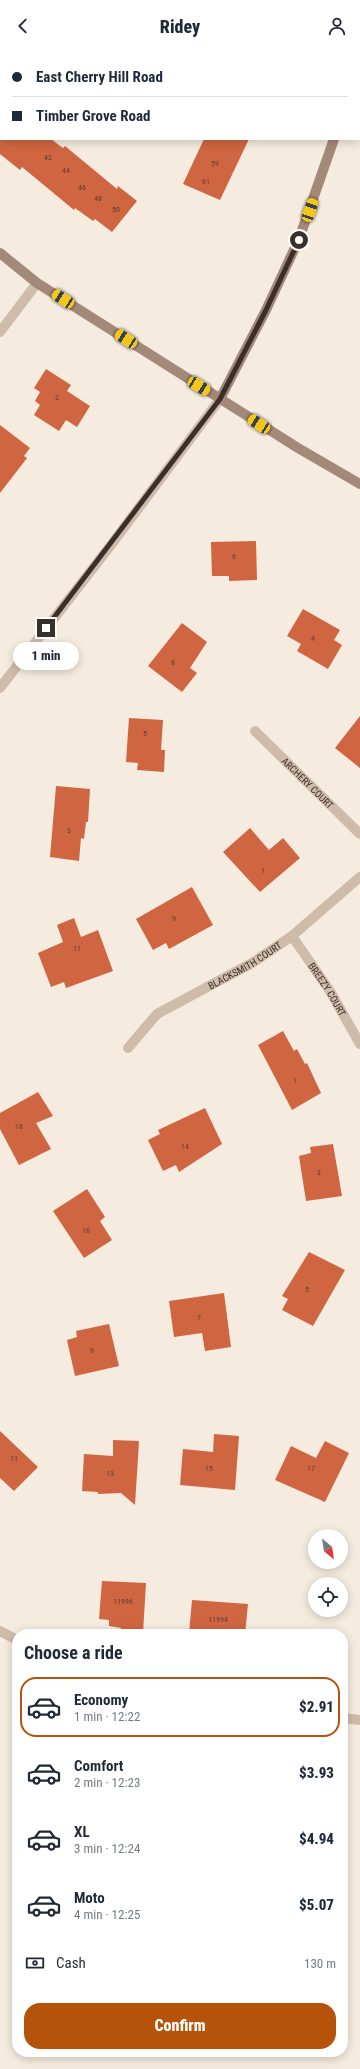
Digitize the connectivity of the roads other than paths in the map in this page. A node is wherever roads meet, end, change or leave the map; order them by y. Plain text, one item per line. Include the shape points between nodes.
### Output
1 (334, 140) edge
2 (0, 253) edge
3 (37, 283) junction
4 (0, 332) edge
5 (220, 399) junction
6 (360, 484) edge
7 (0, 688) edge
8 (255, 731) dead end
9 (360, 834) edge
10 (360, 878) edge
11 (292, 936) junction
12 (360, 1044) edge
13 (128, 1048) dead end
14 (0, 1631) edge
15 (12, 1637) edge
16 (348, 1719) edge
17 (360, 1720) edge

1 - 5 main road via 299,240
2 - 3 main road
3 - 4 street
3 - 5 main road
5 - 6 main road
5 - 7 street
8 - 9 street, ARCHERY COURT
10 - 11 street, BLACKSMITH COURT
11 - 12 street, BREEZY COURT via 330,991
11 - 13 street, BLACKSMITH COURT via 252,963 158,1014
14 - 15 street
16 - 17 street

